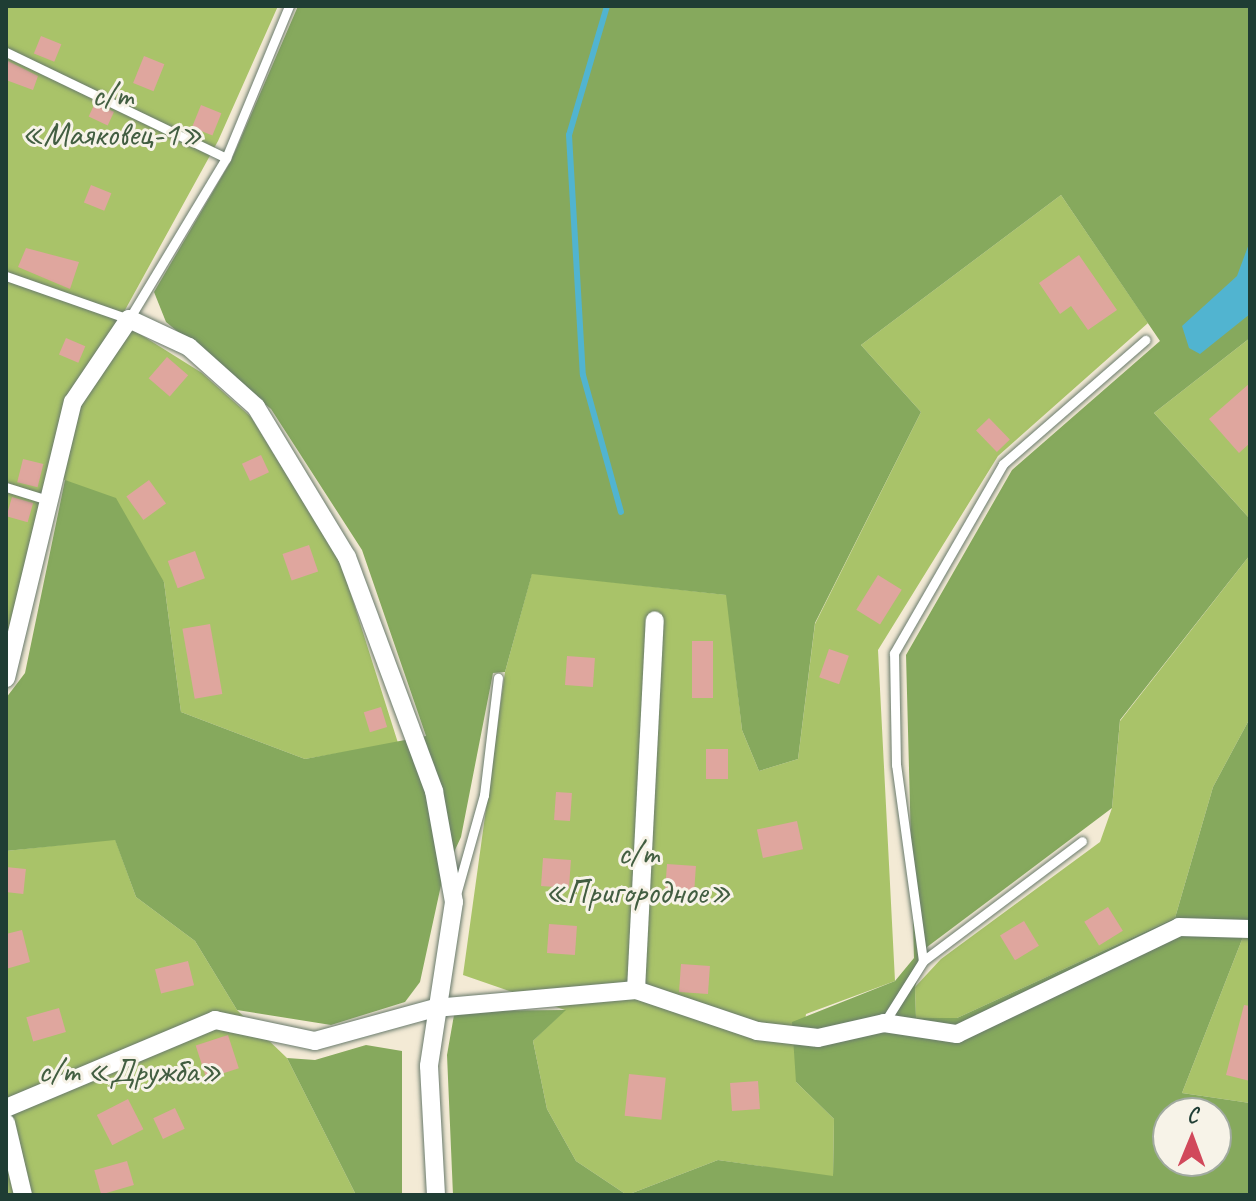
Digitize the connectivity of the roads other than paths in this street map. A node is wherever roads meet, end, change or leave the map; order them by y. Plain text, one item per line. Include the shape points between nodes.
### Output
1 (289, 6) edge
2 (6, 52) edge
3 (226, 158) junction
4 (6, 276) edge
5 (129, 319) junction
6 (1145, 340) dead end
7 (6, 487) edge
8 (51, 501) junction
9 (655, 620) dead end
10 (6, 678) edge
11 (498, 678) dead end
12 (1082, 841) dead end
13 (454, 902) junction
14 (1250, 929) edge
15 (923, 961) junction
16 (636, 990) junction
17 (435, 1008) junction
18 (884, 1023) junction
19 (6, 1108) edge
20 (6, 1123) edge
21 (23, 1195) edge
22 (436, 1195) edge

1 - 3 lane
2 - 3 lane
3 - 5 lane
4 - 5 lane
5 - 8 street via 73,402
5 - 13 street via 189,347 256,407 347,557 434,791
6 - 15 lane via 1003,464 894,653 896,765
7 - 8 lane
8 - 10 street
9 - 16 street
11 - 13 lane via 484,795
12 - 15 lane
13 - 17 street
14 - 18 street via 1179,927 957,1034
15 - 18 lane
16 - 17 street
16 - 18 street via 757,1031 818,1038
17 - 19 street via 315,1041 215,1020
17 - 22 street via 429,1066
20 - 21 street

